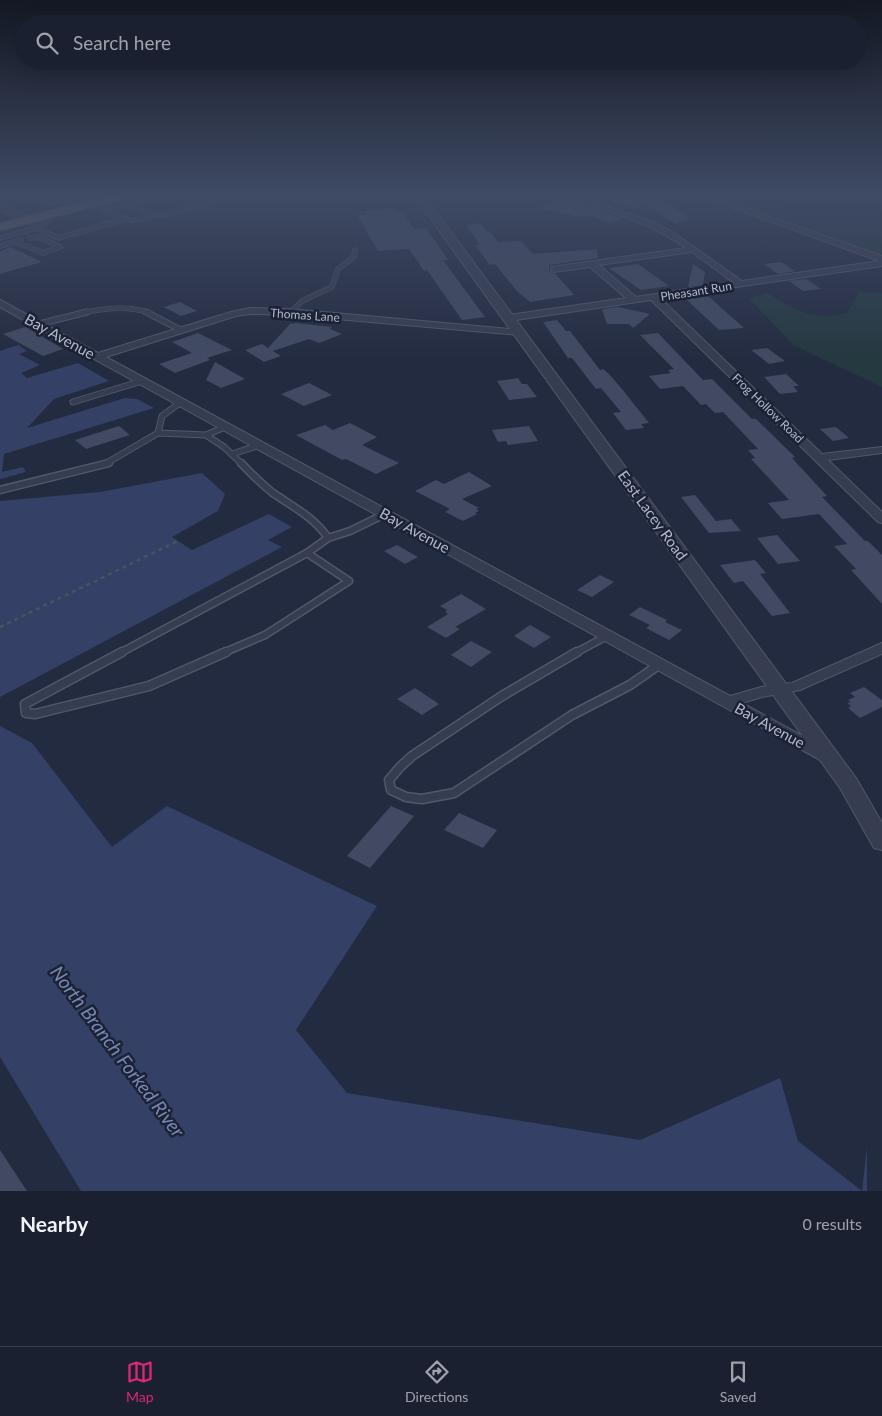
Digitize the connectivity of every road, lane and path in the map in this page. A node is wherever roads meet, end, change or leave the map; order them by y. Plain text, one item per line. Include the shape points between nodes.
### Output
1 (32, 249) edge
2 (56, 249) edge
3 (458, 249) edge
4 (848, 249) edge
5 (355, 250) dead end
6 (692, 250) joint
7 (882, 261) edge
8 (592, 264) junction
9 (554, 269) dead end
10 (741, 284) junction
11 (653, 297) junction
12 (634, 300) junction
13 (0, 303) edge
14 (291, 312) junction
15 (509, 318) junction
16 (38, 324) junction
17 (180, 330) junction
18 (519, 332) junction
19 (98, 356) junction
20 (142, 381) junction
21 (73, 402) dead end
22 (181, 402) junction
23 (226, 426) junction
24 (158, 433) junction
25 (206, 435) junction
26 (260, 445) junction
27 (882, 450) edge
28 (232, 454) junction
29 (820, 458) junction
30 (0, 490) edge
31 (386, 514) junction
32 (882, 519) edge
33 (328, 538) junction
34 (178, 541) dead end
35 (307, 553) junction
36 (0, 627) edge
37 (607, 636) junction
38 (882, 648) edge
39 (660, 664) junction
40 (781, 689) junction
41 (729, 702) junction
42 (830, 758) junction
43 (882, 842) edge

1 - 2 lane via 43,253
3 - 15 street, East Lacey Road
4 - 7 street
5 - 14 lane via 354,257 338,269 332,287 302,301
6 - 8 street
6 - 10 street
7 - 10 street, Pheasant Run
8 - 9 street
8 - 12 street
10 - 11 street, Pheasant Run
11 - 12 street, Pheasant Run
11 - 29 street, Frog Hollow Road
12 - 15 street, Pheasant Run
13 - 16 street, Bay Avenue
14 - 17 street, Thomas Lane via 234,314
14 - 18 street, Thomas Lane
15 - 18 street, East Lacey Road
16 - 17 lane via 103,310 128,309 158,316
16 - 19 street, Bay Avenue
17 - 19 street, Thomas Lane
18 - 40 street, East Lacey Road
19 - 20 street, Bay Avenue
20 - 21 lane
20 - 22 street, Bay Avenue
22 - 23 street, Bay Avenue
22 - 24 lane via 162,416
23 - 25 lane
23 - 26 street, Bay Avenue
24 - 25 lane
24 - 30 lane via 108,463
25 - 28 lane
26 - 28 lane
26 - 31 street, Bay Avenue
27 - 29 street
28 - 33 lane via 271,491 322,525
29 - 32 street, Frog Hollow Road
31 - 33 lane
31 - 37 street, Bay Avenue
33 - 35 lane
34 - 36 path
35 - 35 lane via 25,704 26,713 35,714 149,686 265,635 350,581
37 - 39 street, Bay Avenue
37 - 39 lane via 492,700 409,758 389,780 391,790 401,797 435,800 454,792 572,715 630,685
38 - 40 street via 796,687
39 - 41 street, Bay Avenue
40 - 41 street
40 - 42 street, East Lacey Road
41 - 42 street, Bay Avenue
42 - 43 street, East Lacey Road via 848,782

